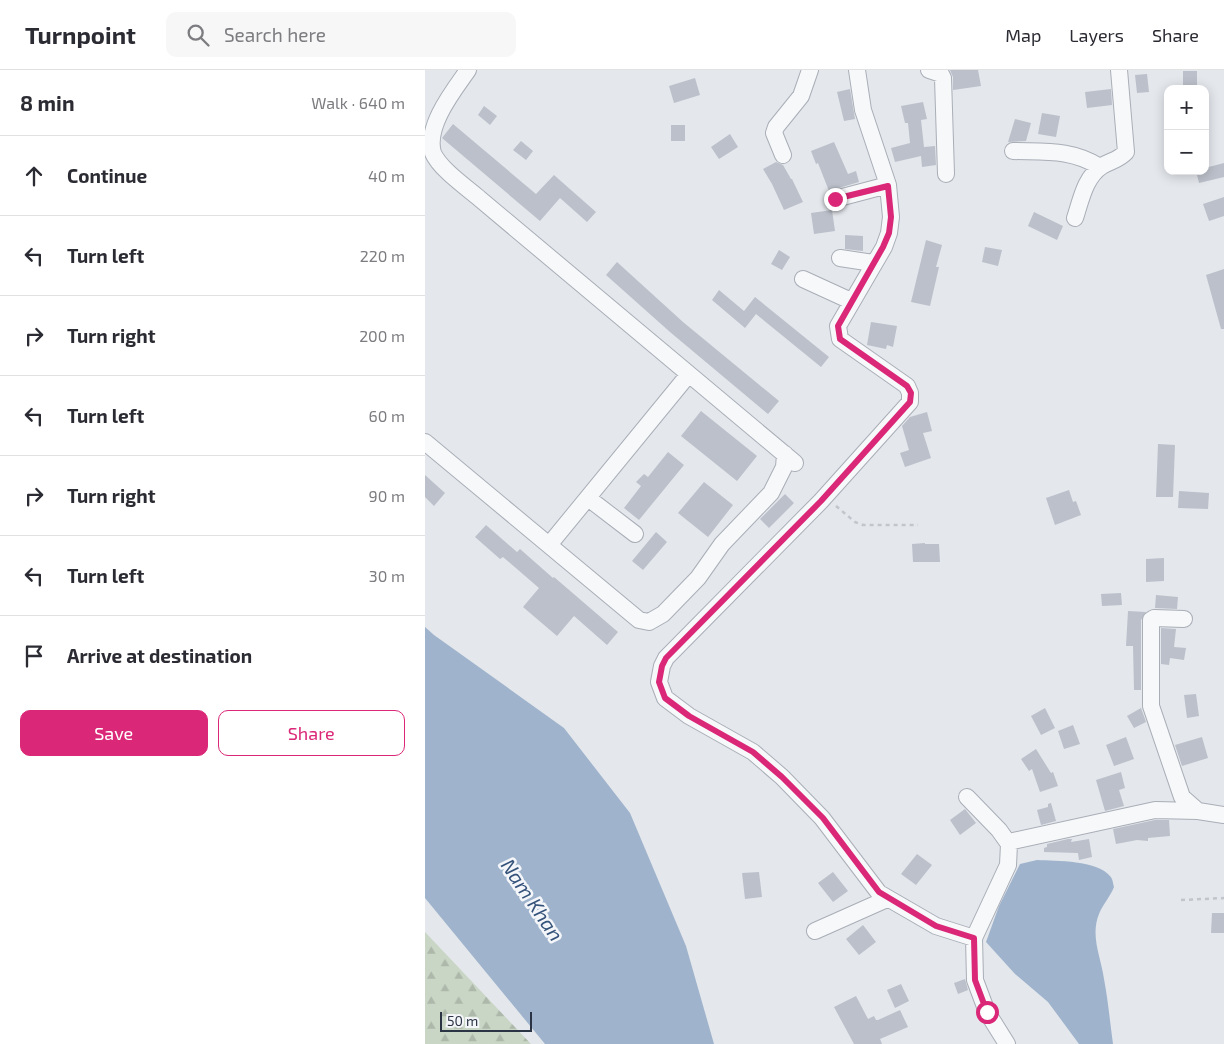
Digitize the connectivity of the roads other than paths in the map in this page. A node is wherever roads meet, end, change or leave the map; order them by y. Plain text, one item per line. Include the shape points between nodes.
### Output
1 (468, 70) edge
2 (810, 70) edge
3 (857, 70) edge
4 (929, 70) edge
5 (1119, 70) edge
6 (437, 120) junction
7 (425, 136) edge
8 (1013, 151) dead end
9 (783, 155) dead end
10 (1100, 167) junction
11 (946, 174) dead end
12 (888, 186) junction
13 (835, 199) dead end
14 (1075, 218) dead end
15 (839, 258) dead end
16 (873, 263) junction
17 (803, 279) dead end
18 (851, 301) junction
19 (689, 374) junction
20 (425, 442) edge
21 (588, 498) junction
22 (635, 534) dead end
23 (549, 545) junction
24 (1184, 619) dead end
25 (967, 797) dead end
26 (1197, 811) junction
27 (1224, 814) edge
28 (1009, 844) junction
29 (887, 898) junction
30 (815, 931) dead end
31 (974, 938) junction
32 (1007, 1044) edge

1 - 6 street
2 - 9 street via 801,96 776,127 774,134
3 - 12 street via 863,110
4 - 11 street via 943,78
5 - 10 street via 1126,152
6 - 7 street
6 - 19 street via 431,135 433,152 443,166
8 - 10 street via 1071,153
10 - 14 street via 1088,180
12 - 13 street
12 - 16 street via 889,233
15 - 16 street
16 - 18 street
17 - 18 street
18 - 29 street via 838,326 840,339 907,386 911,393 910,402 826,497 666,658 659,682 665,698 689,716 753,752 782,777 823,818
19 - 21 street
19 - 23 street via 790,458 771,492 722,544 680,599 649,622 639,620
20 - 23 street
21 - 22 street
21 - 23 street
24 - 26 street via 1151,620 1151,706 1182,797
25 - 28 street
26 - 27 street
26 - 28 street via 1155,810
28 - 31 street via 1008,865
29 - 30 street
29 - 31 street via 936,926
31 - 32 street via 975,980 987,1012

